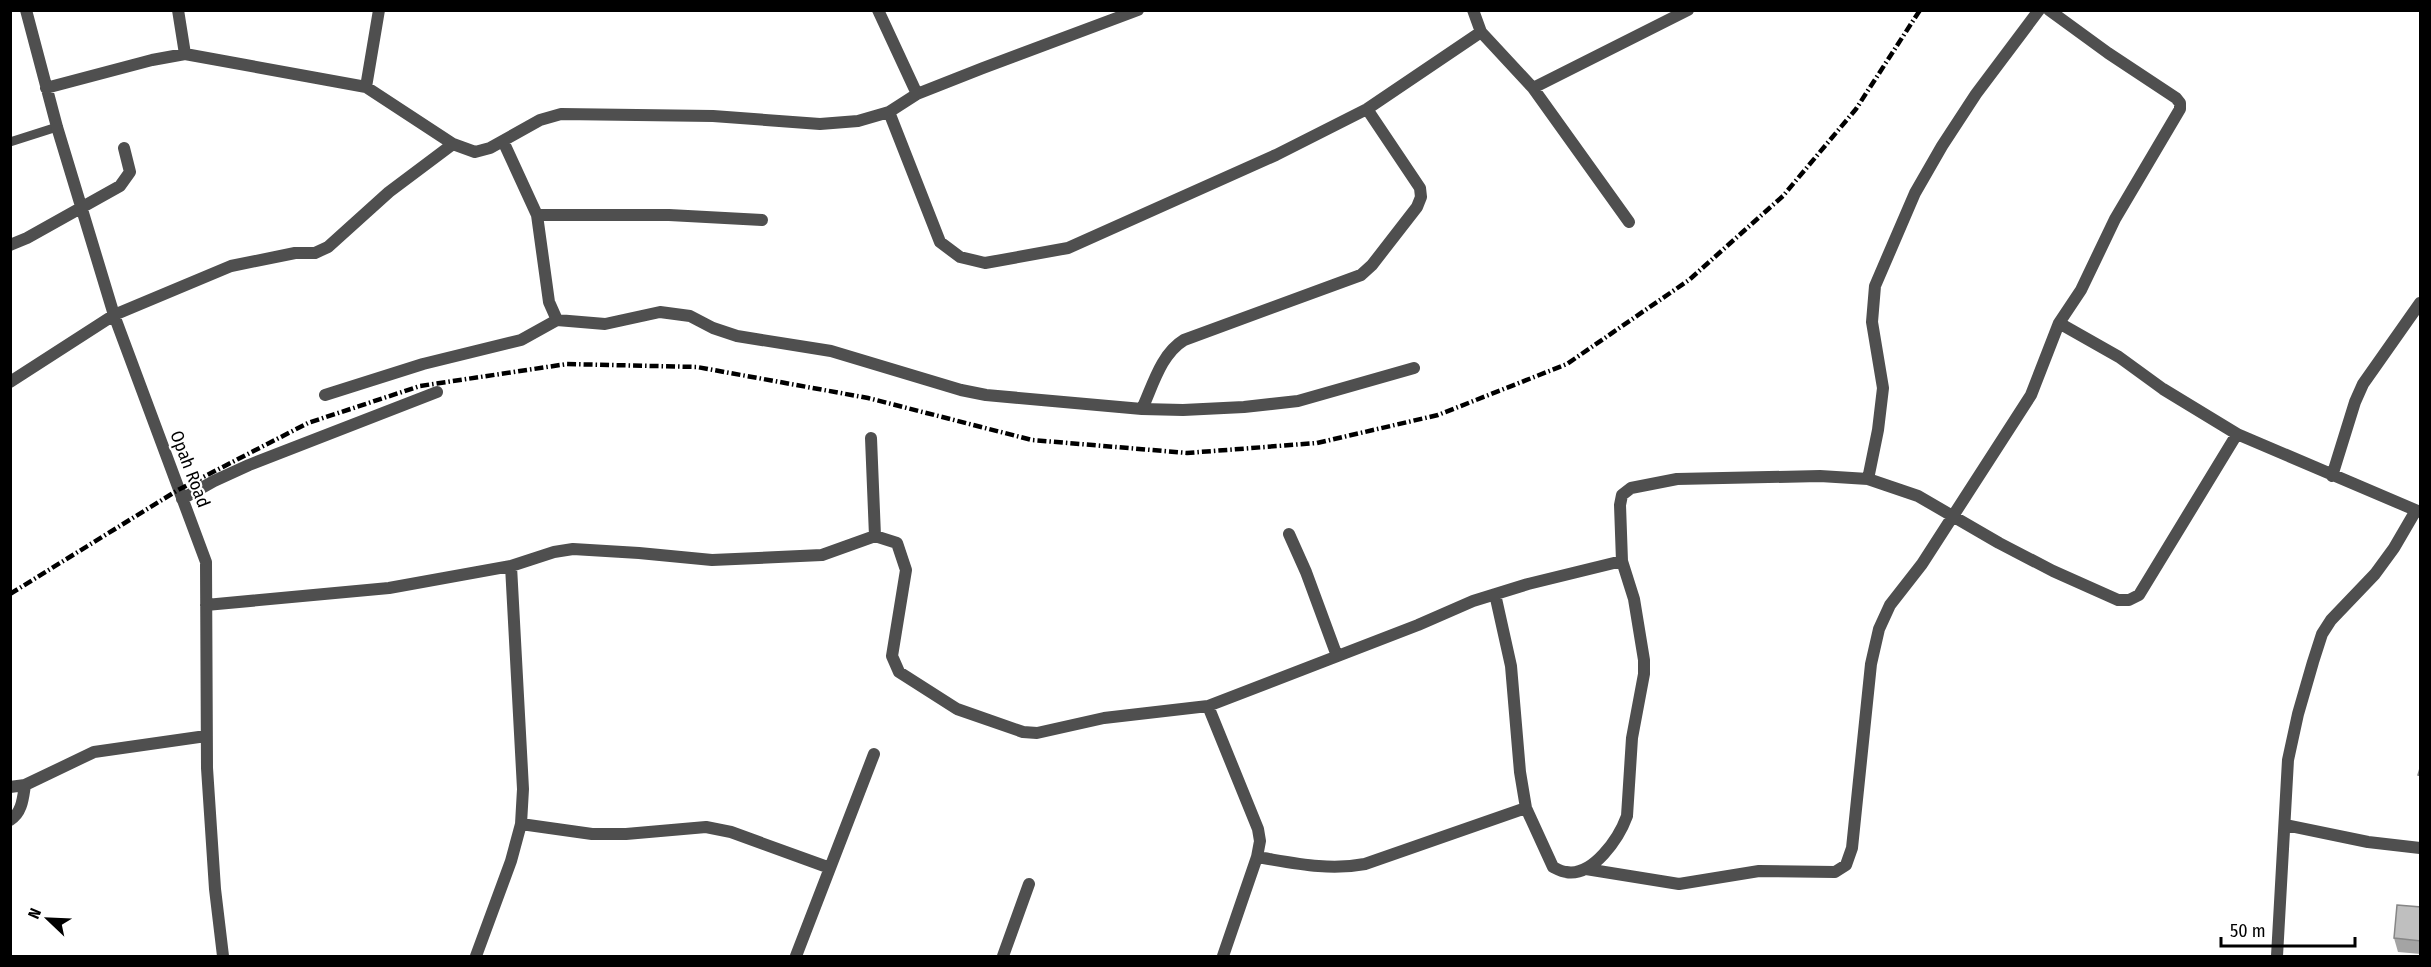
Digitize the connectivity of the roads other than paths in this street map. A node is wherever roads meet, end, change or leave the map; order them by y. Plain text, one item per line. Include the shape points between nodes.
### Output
1 (26, 10) edge
2 (178, 10) edge
3 (379, 10) edge
4 (878, 10) edge
5 (1138, 10) edge
6 (1473, 10) edge
7 (1688, 10) edge
8 (2039, 10) edge
9 (2049, 10) edge
10 (1481, 32) junction
11 (185, 54) junction
12 (366, 87) junction
13 (46, 88) junction
14 (1533, 88) junction
15 (917, 94) junction
16 (1367, 109) junction
17 (889, 112) junction
18 (57, 127) junction
19 (503, 141) junction
20 (10, 142) edge
21 (453, 144) junction
22 (124, 148) dead end
23 (81, 209) junction
24 (537, 215) junction
25 (762, 220) dead end
26 (1629, 222) dead end
27 (10, 245) edge
28 (2421, 303) edge
29 (114, 315) junction
30 (557, 320) junction
31 (2059, 323) junction
32 (1414, 368) dead end
33 (10, 382) edge
34 (436, 392) dead end
35 (325, 395) dead end
36 (1142, 409) junction
37 (2237, 434) junction
38 (871, 438) dead end
39 (2332, 476) junction
40 (1868, 479) junction
41 (182, 499) junction
42 (2418, 512) edge
43 (1953, 515) junction
44 (1289, 534) dead end
45 (875, 536) junction
46 (1622, 561) junction
47 (511, 566) junction
48 (1495, 594) junction
49 (206, 605) junction
50 (1337, 656) junction
51 (1208, 706) junction
52 (206, 736) junction
53 (874, 754) dead end
54 (25, 785) junction
55 (10, 787) edge
56 (1526, 808) junction
57 (10, 820) edge
58 (521, 824) junction
59 (2285, 825) junction
60 (2421, 848) edge
61 (1257, 857) junction
62 (830, 868) junction
63 (1586, 869) junction
64 (1029, 884) dead end
65 (224, 956) edge
66 (476, 957) edge
67 (796, 957) edge
68 (1003, 957) edge
69 (1223, 957) edge
70 (2277, 957) edge

1 - 13 street, Opah Road
2 - 11 street
3 - 12 street
4 - 15 street
5 - 15 street
6 - 10 street
7 - 14 street
8 - 40 street via 1942,146 1915,193 1875,286 1872,322 1883,388
9 - 31 street via 2180,103 2180,110
10 - 14 street
10 - 16 street
11 - 12 street
11 - 13 street
12 - 21 street
13 - 18 street, Opah Road
14 - 26 street
15 - 17 street
16 - 17 street via 1266,160 1068,248 984,263 960,257 940,242
16 - 36 street via 1420,188 1417,207 1361,275 1174,346
17 - 19 street via 858,121 820,124 713,116 561,114 540,120
18 - 20 lane
18 - 23 street, Opah Road
19 - 21 street via 475,152
19 - 24 street
21 - 29 street via 389,192 328,247 315,253 231,266
22 - 23 street via 130,172 126,181
23 - 27 street
23 - 29 street, Opah Road
24 - 25 street
24 - 30 street via 549,302
28 - 39 street via 2363,384
29 - 33 street
29 - 41 street, Opah Road
30 - 35 street via 521,340 423,364
30 - 36 street via 605,324 660,312 690,316 737,336 831,351 961,390
31 - 37 street
31 - 43 street via 2031,394
32 - 36 street via 1298,401 1183,410
34 - 41 street via 249,465
37 - 39 street
37 - 43 street via 2139,595 2129,600 2118,600 2053,571
38 - 45 street
39 - 42 street
40 - 43 street via 1918,496
40 - 46 street via 1689,479 1631,488 1622,495 1620,505
41 - 49 street, Opah Road via 206,562
42 - 59 street via 2375,574 2322,634 2288,760
43 - 63 street via 1890,605 1879,629 1871,664 1852,849 1846,865 1835,872 1759,871 1679,884
44 - 50 street
45 - 47 street via 822,555 712,561 573,549
45 - 51 street via 897,543 906,570 892,656 899,672 957,709 1023,732 1037,733 1104,718
46 - 48 street
46 - 63 street via 1634,599 1644,674 1632,738 1627,816 1616,840
47 - 49 street via 389,588
47 - 58 street
48 - 50 street
48 - 56 street via 1511,666
49 - 52 street, Opah Road
50 - 51 street
51 - 61 street via 1258,829
52 - 54 street via 94,753
52 - 65 street, Opah Road via 215,889
53 - 62 street
54 - 55 street
54 - 57 street via 21,805
56 - 61 street via 1354,866 1320,868
56 - 63 street via 1553,867 1566,873
58 - 62 street via 592,834 706,827 731,832
58 - 66 street via 512,861
59 - 60 street
59 - 70 street
61 - 69 street
62 - 67 street
64 - 68 street

